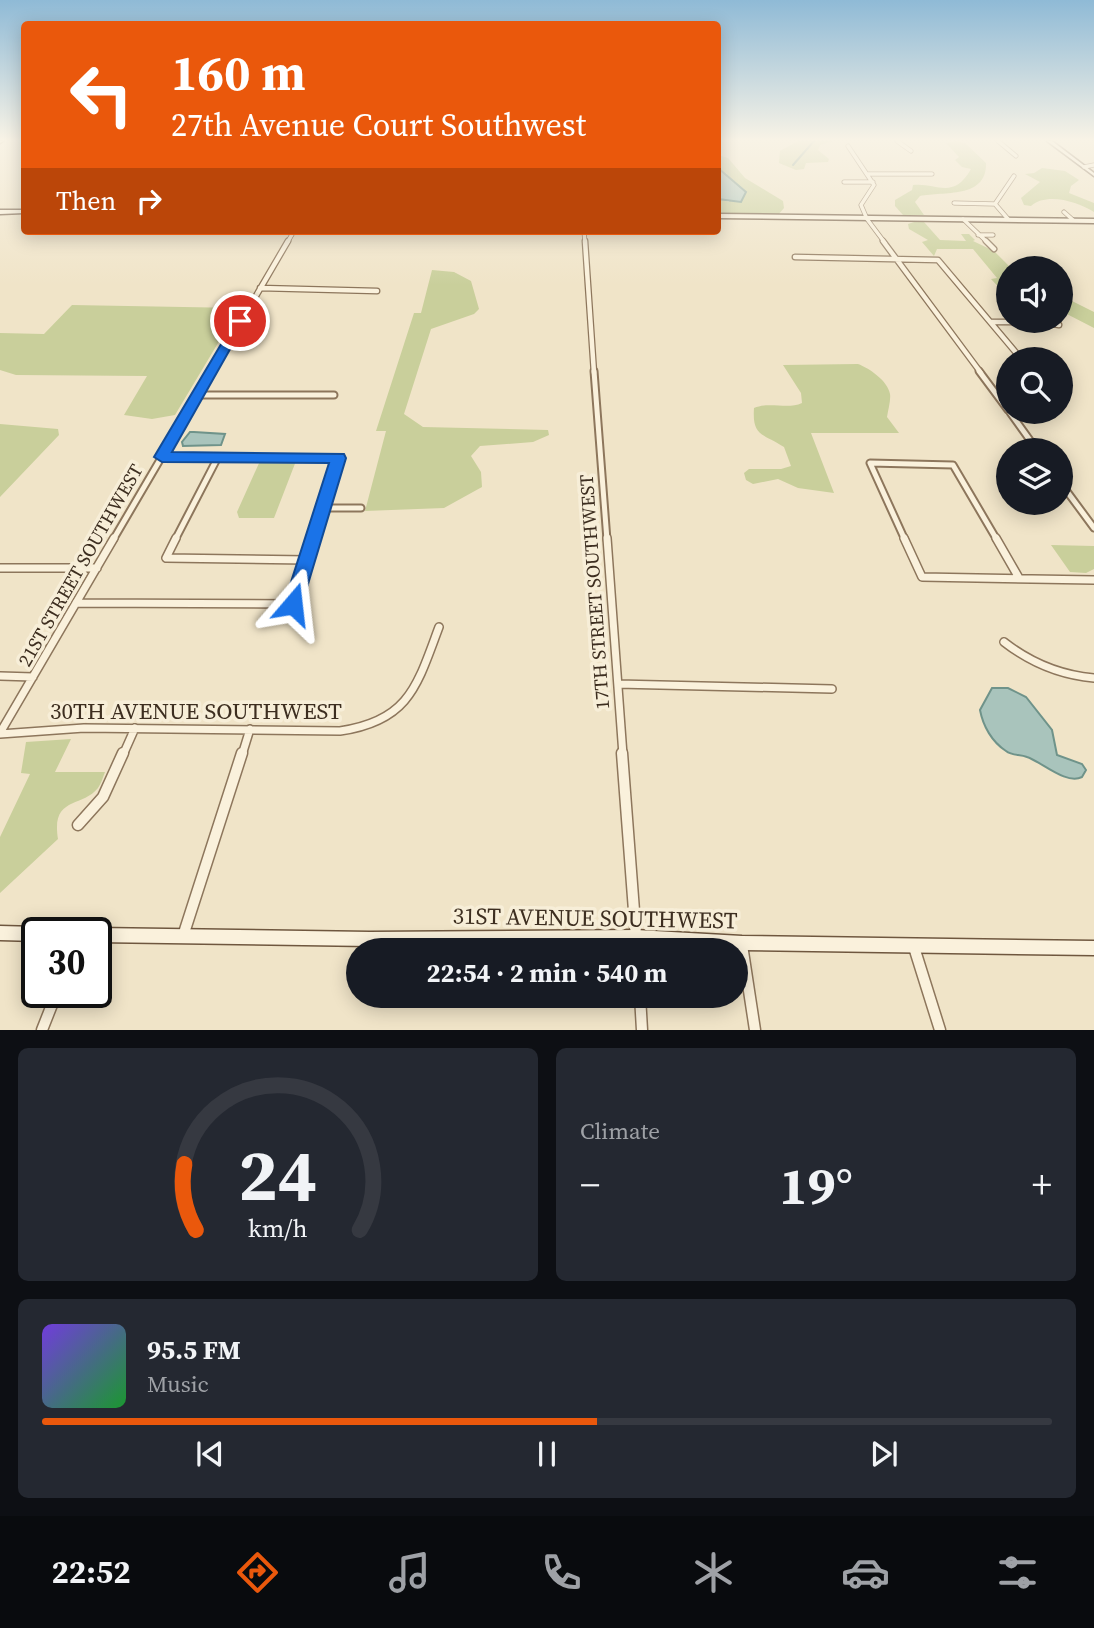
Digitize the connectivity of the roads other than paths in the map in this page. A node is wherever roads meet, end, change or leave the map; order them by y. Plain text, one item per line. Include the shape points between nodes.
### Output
1 (873, 189) edge
2 (1005, 189) edge
3 (954, 203) dead end
4 (995, 204) junction
5 (0, 212) edge
6 (21, 212) edge
7 (1064, 212) dead end
8 (721, 216) edge
9 (867, 219) junction
10 (963, 219) junction
11 (1008, 219) junction
12 (1073, 220) junction
13 (1094, 221) edge
14 (291, 235) edge
15 (584, 235) edge
16 (978, 235) junction
17 (993, 235) dead end
18 (994, 249) dead end
19 (794, 257) dead end
20 (896, 258) junction
21 (260, 288) junction
22 (377, 291) dead end
23 (991, 322) junction
24 (996, 322) edge
25 (1011, 347) edge
26 (996, 393) edge
27 (198, 395) junction
28 (334, 395) dead end
29 (162, 457) junction
30 (218, 457) junction
31 (1073, 500) edge
32 (323, 508) junction
33 (361, 508) dead end
34 (1094, 528) edge
35 (307, 560) junction
36 (0, 568) edge
37 (97, 568) junction
38 (1019, 578) junction
39 (1094, 580) edge
40 (76, 603) junction
41 (439, 627) dead end
42 (1004, 642) dead end
43 (0, 676) edge
44 (33, 677) junction
45 (1094, 678) edge
46 (618, 684) junction
47 (832, 689) dead end
48 (135, 728) junction
49 (250, 729) junction
50 (0, 734) edge
51 (78, 825) dead end
52 (0, 933) edge
53 (21, 934) edge
54 (112, 935) edge
55 (183, 936) junction
56 (636, 938) edge
57 (346, 939) edge
58 (748, 943) edge
59 (913, 944) junction
60 (1094, 948) edge
61 (748, 983) edge
62 (51, 1008) edge
63 (641, 1008) edge
64 (42, 1030) edge
65 (642, 1030) edge
66 (755, 1030) edge
67 (940, 1030) edge

1 - 9 street via 862,205
2 - 4 street
3 - 4 street
4 - 11 street
5 - 6 street
7 - 12 street
8 - 9 street
9 - 10 street
9 - 20 street
10 - 11 street
10 - 16 street
11 - 12 street
12 - 13 street
14 - 21 street, 21ST STREET SOUTHWEST
15 - 46 street, 17TH STREET SOUTHWEST
16 - 17 street
16 - 18 street
19 - 20 street
20 - 23 street via 940,262
20 - 26 street
21 - 22 street
21 - 27 street, 21ST STREET SOUTHWEST
23 - 24 street
23 - 25 street
27 - 28 street
27 - 29 street, 21ST STREET SOUTHWEST
29 - 30 street
29 - 37 street, 21ST STREET SOUTHWEST
30 - 32 street via 338,458
30 - 35 street via 166,558
31 - 34 street
32 - 33 street
32 - 35 street
35 - 40 street via 293,604
36 - 37 street
37 - 40 street, 21ST STREET SOUTHWEST
38 - 38 street via 953,465 870,463 922,577
38 - 39 street
40 - 44 street, 21ST STREET SOUTHWEST
41 - 49 street, 30TH AVENUE SOUTHWEST via 408,699 369,725 349,731
42 - 45 street via 1054,672
43 - 44 street
44 - 50 street, 21ST STREET SOUTHWEST
46 - 47 street
46 - 56 street, 17TH STREET SOUTHWEST
48 - 49 street, 30TH AVENUE SOUTHWEST
48 - 50 street, 30TH AVENUE SOUTHWEST
48 - 51 street via 103,797
49 - 55 street
52 - 53 street
54 - 55 street, 31ST AVENUE SOUTHWEST
55 - 57 street, 31ST AVENUE SOUTHWEST
58 - 59 street, 31ST AVENUE SOUTHWEST
59 - 60 street, 31ST AVENUE SOUTHWEST
59 - 67 street
61 - 66 street
62 - 64 street
63 - 65 street

